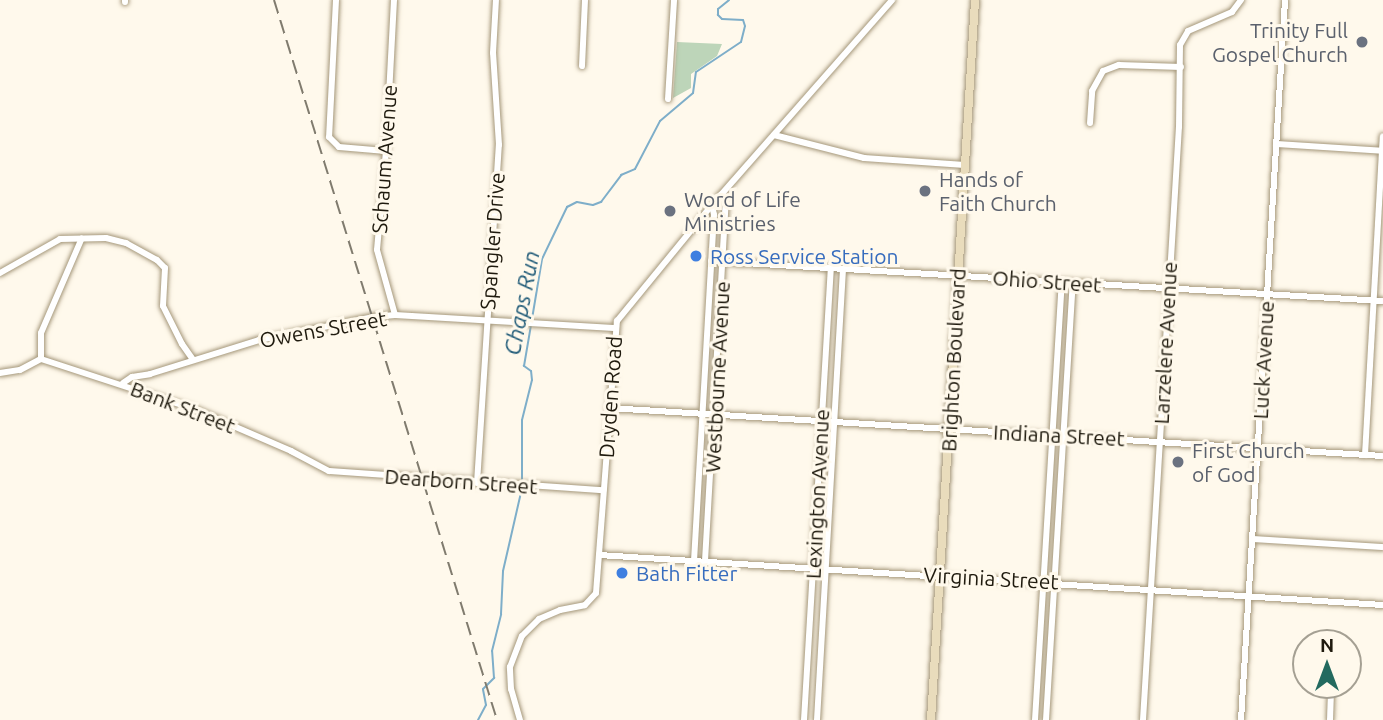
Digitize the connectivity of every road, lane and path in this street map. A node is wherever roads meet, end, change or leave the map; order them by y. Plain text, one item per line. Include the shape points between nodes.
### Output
1 (336, 0) edge
2 (394, 0) edge
3 (496, 0) edge
4 (585, 0) edge
5 (674, 0) edge
6 (892, 0) edge
7 (975, 0) edge
8 (1241, 0) edge
9 (1285, 0) edge
10 (582, 66) dead end
11 (1181, 67) junction
12 (668, 99) dead end
13 (1090, 123) dead end
14 (774, 135) junction
15 (1383, 137) edge
16 (1276, 144) junction
17 (386, 151) junction
18 (1382, 151) edge
19 (965, 165) junction
20 (721, 195) junction
21 (712, 205) junction
22 (82, 238) junction
23 (711, 261) junction
24 (724, 262) junction
25 (831, 268) junction
26 (844, 269) junction
27 (0, 273) edge
28 (958, 275) junction
29 (1062, 282) junction
30 (1073, 283) junction
31 (1169, 288) junction
32 (1267, 295) junction
33 (1373, 300) junction
34 (1383, 301) edge
35 (395, 315) junction
36 (487, 321) junction
37 (614, 328) junction
38 (41, 359) junction
39 (193, 360) junction
40 (0, 373) edge
41 (123, 383) junction
42 (609, 408) junction
43 (702, 414) junction
44 (715, 414) junction
45 (821, 421) junction
46 (835, 422) junction
47 (949, 429) junction
48 (1052, 435) junction
49 (1063, 435) junction
50 (1159, 441) junction
51 (1258, 448) junction
52 (1365, 455) junction
53 (1383, 456) edge
54 (319, 467) joint
55 (477, 483) junction
56 (603, 490) junction
57 (1252, 539) junction
58 (1383, 547) edge
59 (599, 555) junction
60 (694, 561) junction
61 (705, 561) junction
62 (813, 568) junction
63 (826, 569) junction
64 (940, 576) junction
65 (1043, 581) junction
66 (1055, 582) junction
67 (1151, 588) junction
68 (1249, 596) junction
69 (1383, 605) edge
70 (1330, 699) edge
71 (520, 720) edge
72 (804, 720) edge
73 (817, 720) edge
74 (931, 720) edge
75 (1035, 720) edge
76 (1046, 720) edge
77 (1143, 720) edge
78 (1241, 720) edge
79 (1329, 720) edge

1 - 17 street via 330,137 339,147
2 - 17 street, Schaum Avenue
3 - 36 street, Spangler Drive via 493,53 499,145
4 - 10 street
5 - 12 street
6 - 14 street, Dryden Road
7 - 19 street, Brighton Boulevard
8 - 11 street, Larzelere Avenue via 1233,12 1188,31 1180,45
9 - 16 street, Luck Avenue
11 - 13 street via 1119,65 1103,71 1092,91
11 - 31 street, Larzelere Avenue
14 - 19 street via 864,158
14 - 20 street, Dryden Road
15 - 18 street
16 - 18 street
16 - 32 street, Luck Avenue
17 - 35 street, Schaum Avenue via 377,250
18 - 33 street
19 - 28 street, Brighton Boulevard
20 - 21 street, Dryden Road
20 - 24 street, Westbourne Avenue via 726,202
21 - 23 street, Westbourne Avenue
21 - 37 street, Dryden Road via 622,312
22 - 27 street via 60,239
22 - 38 street via 41,332
22 - 39 street via 126,243 157,260 166,272 163,306
23 - 24 street, Ohio Street
23 - 43 street, Westbourne Avenue
24 - 25 street, Ohio Street
24 - 44 street, Westbourne Avenue
25 - 26 street, Ohio Street
25 - 45 street, Lexington Avenue
26 - 28 street, Ohio Street
26 - 46 street, Lexington Avenue
28 - 29 street, Ohio Street
28 - 47 street, Brighton Boulevard
29 - 30 street, Ohio Street
29 - 48 street
30 - 31 street, Ohio Street
30 - 49 street
31 - 32 street, Ohio Street
31 - 50 street, Larzelere Avenue
32 - 33 street, Ohio Street
32 - 51 street, Luck Avenue
33 - 34 street, Ohio Street
33 - 52 street
35 - 36 street, Owens Street
35 - 39 street, Owens Street via 284,334
36 - 37 street, Owens Street
36 - 55 street, Spangler Drive
37 - 42 street, Dryden Road
38 - 40 street via 20,370
38 - 41 street, Bank Street
39 - 41 street, Owens Street
41 - 54 street, Bank Street via 281,446
42 - 43 street, Indiana Street
42 - 56 street, Dryden Road
43 - 44 street, Indiana Street
43 - 60 street, Westbourne Avenue
44 - 45 street, Indiana Street
44 - 61 street, Westbourne Avenue
45 - 46 street, Indiana Street
45 - 62 street, Lexington Avenue
46 - 47 street, Indiana Street
46 - 63 street, Lexington Avenue
47 - 48 street, Indiana Street
47 - 64 street, Brighton Boulevard
48 - 49 street, Indiana Street
48 - 65 street
49 - 50 street, Indiana Street
49 - 66 street
50 - 51 street, Indiana Street
50 - 67 street, Larzelere Avenue
51 - 52 street, Indiana Street
51 - 57 street, Luck Avenue
52 - 53 street, Indiana Street
54 - 55 street, Dearborn Street
55 - 56 street, Dearborn Street
56 - 59 street, Dryden Road
57 - 58 street
57 - 68 street, Luck Avenue
59 - 60 street, Virginia Street
59 - 71 street, Dryden Road via 596,593 591,601 539,619 517,643 509,680
60 - 61 street, Virginia Street
61 - 62 street, Virginia Street
62 - 63 street, Virginia Street
62 - 72 street, Lexington Avenue
63 - 64 street, Virginia Street
63 - 73 street, Lexington Avenue
64 - 65 street, Virginia Street
64 - 74 street, Brighton Boulevard
65 - 66 street, Virginia Street
65 - 75 street
66 - 67 street, Virginia Street
66 - 76 street
67 - 68 street, Virginia Street
67 - 77 street, Larzelere Avenue
68 - 69 street, Virginia Street
68 - 78 street, Luck Avenue
70 - 79 street

